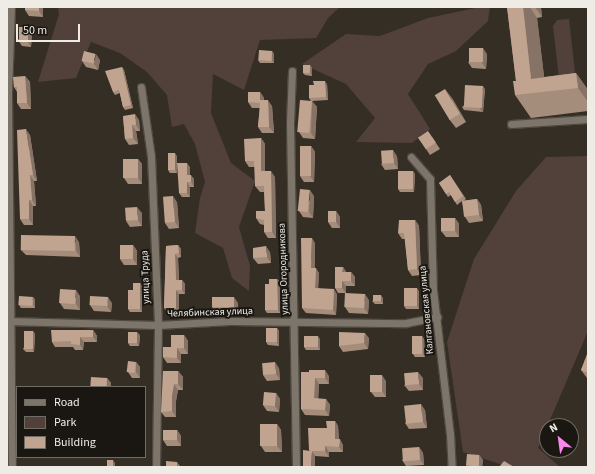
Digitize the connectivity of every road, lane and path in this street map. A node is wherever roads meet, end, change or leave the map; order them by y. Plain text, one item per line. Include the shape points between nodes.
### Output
1 (11, 7) edge
2 (292, 71) dead end
3 (141, 87) dead end
4 (588, 119) edge
5 (512, 124) dead end
6 (411, 158) dead end
7 (437, 317) junction
8 (8, 321) edge
9 (296, 323) junction
10 (158, 325) junction
11 (12, 467) edge
12 (156, 467) edge
13 (296, 467) edge
14 (452, 467) edge

1 - 8 street via 8,95
2 - 9 street, улица Огородникова via 292,224
3 - 10 street, улица Труда via 151,156
4 - 5 street
6 - 7 street, Калгановская улица via 430,179 433,290
7 - 9 street, Челябинская улица via 406,323
7 - 14 street, Калгановская улица
8 - 10 street, Челябинская улица
8 - 11 street
9 - 10 street, Челябинская улица via 230,321
9 - 13 street, улица Огородникова
10 - 12 street, улица Труда

